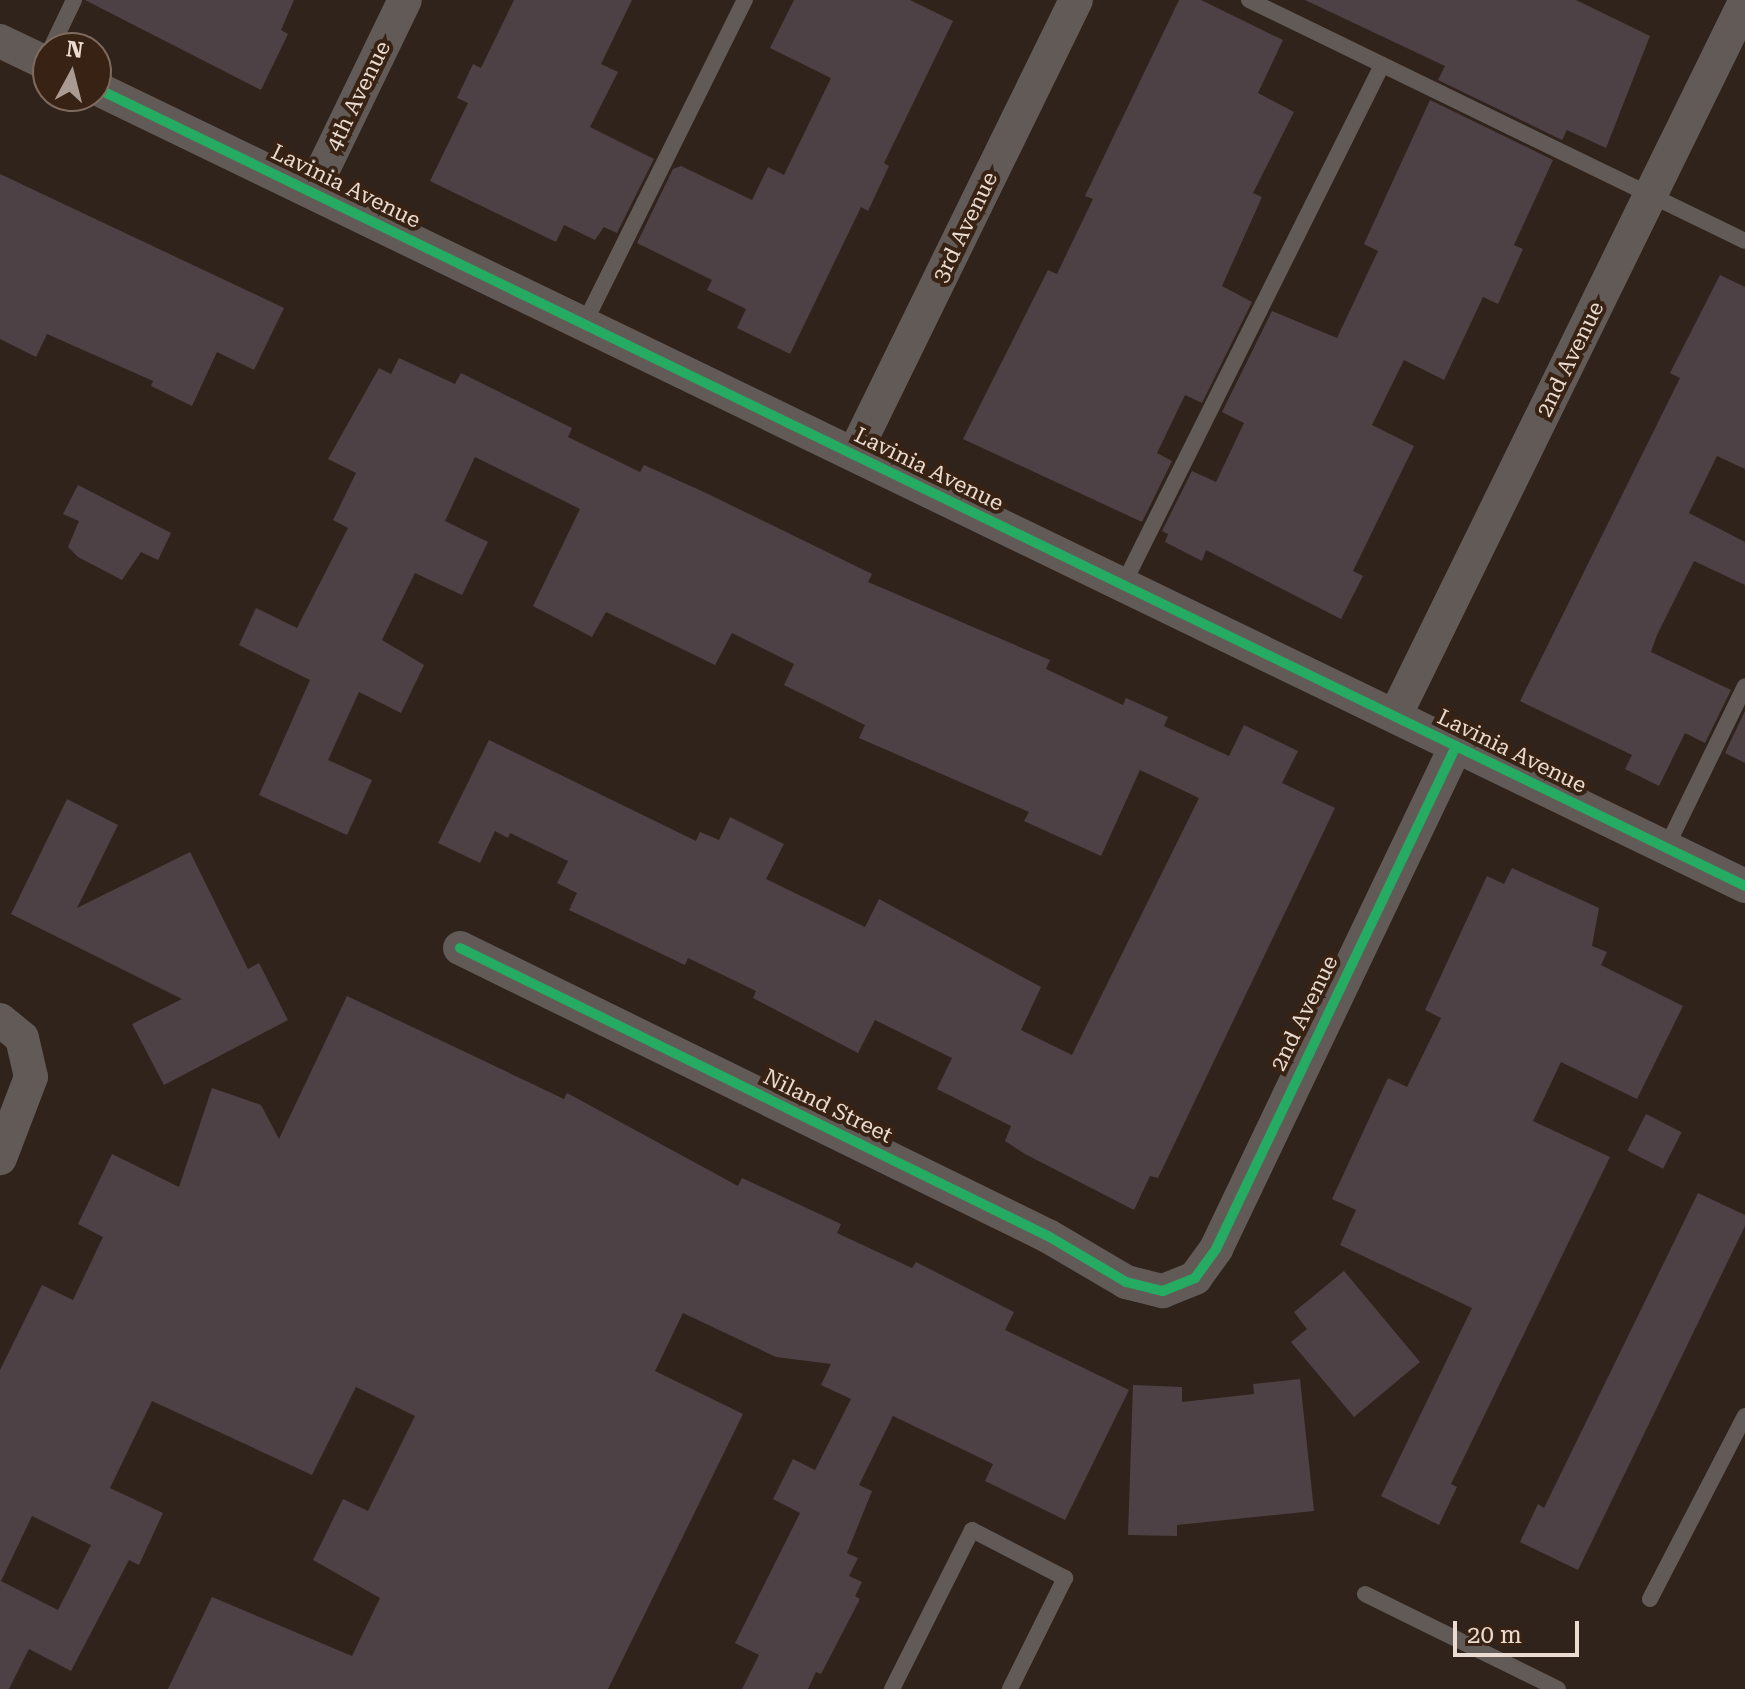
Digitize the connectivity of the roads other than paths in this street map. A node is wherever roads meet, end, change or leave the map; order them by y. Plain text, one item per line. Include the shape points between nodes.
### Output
1 (74, 0) edge
2 (405, 0) edge
3 (745, 0) edge
4 (1076, 0) edge
5 (1249, 0) edge
6 (1745, 2) edge
7 (59, 32) edge
8 (0, 41) edge
9 (32, 52) edge
10 (1382, 65) junction
11 (112, 96) edge
12 (312, 192) junction
13 (1650, 195) junction
14 (1745, 241) edge
15 (584, 324) junction
16 (854, 454) junction
17 (1123, 585) junction
18 (1745, 686) edge
19 (1395, 716) junction
20 (1456, 746) junction
21 (1666, 848) junction
22 (1745, 886) edge
23 (460, 948) dead end
24 (0, 1020) edge
25 (0, 1158) edge
26 (1178, 1287) joint
27 (1745, 1416) edge
28 (1365, 1594) dead end
29 (1650, 1599) dead end
30 (892, 1689) edge
31 (1010, 1689) edge
32 (1558, 1689) edge

1 - 7 lane
2 - 12 street, 4th Avenue
3 - 15 lane
4 - 16 street, 3rd Avenue
5 - 10 lane
6 - 13 street, 2nd Avenue
8 - 9 street
10 - 13 lane
10 - 17 lane
11 - 12 street, Lavinia Avenue
12 - 15 street, Lavinia Avenue
13 - 14 lane
13 - 19 street, 2nd Avenue
15 - 16 street, Lavinia Avenue
16 - 17 street, Lavinia Avenue
17 - 19 street, Lavinia Avenue
18 - 21 lane
19 - 20 street, Lavinia Avenue
20 - 21 street, Lavinia Avenue
20 - 26 street, 2nd Avenue via 1216,1249 1195,1278
21 - 22 street, Lavinia Avenue
23 - 26 street, Niland Street via 1048,1236 1126,1282 1163,1291
24 - 25 street via 22,1038 30,1056 26,1097
27 - 29 lane
28 - 32 lane
30 - 31 lane via 972,1530 1065,1578

